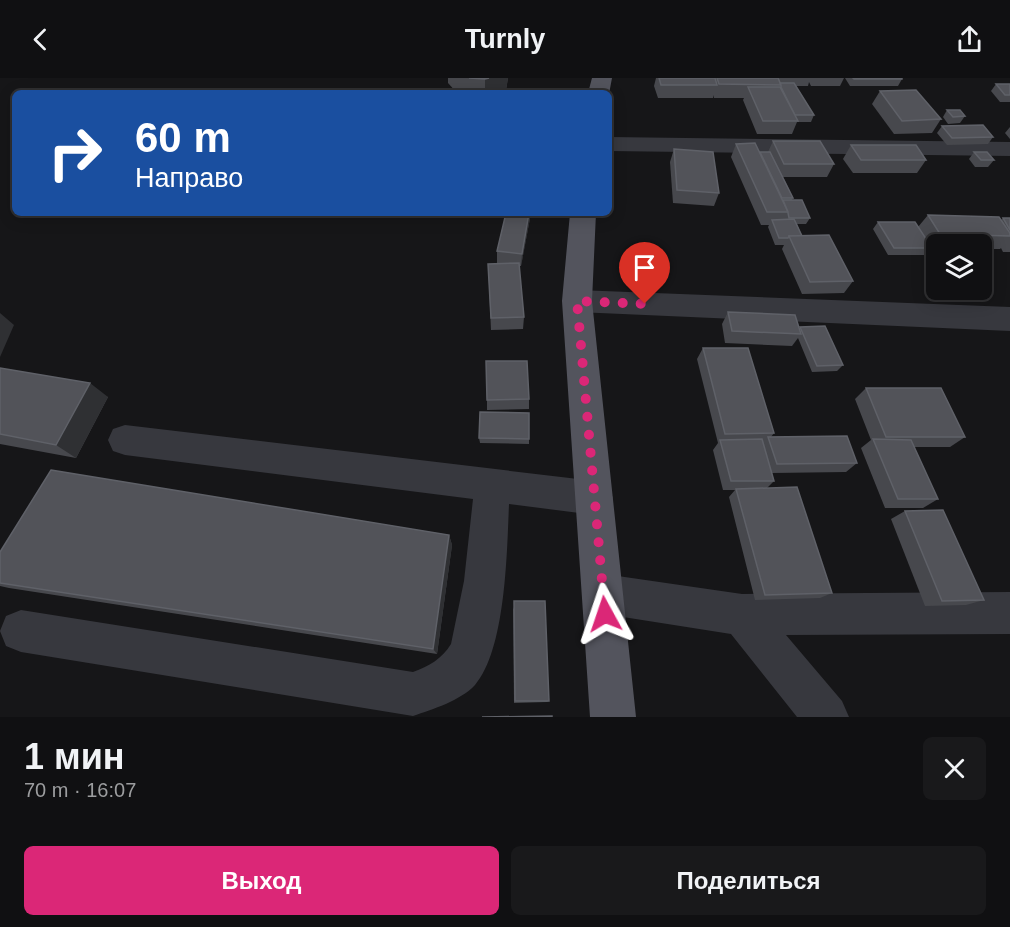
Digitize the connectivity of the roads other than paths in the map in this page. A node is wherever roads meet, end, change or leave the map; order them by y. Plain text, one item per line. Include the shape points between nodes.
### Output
1 (612, 144) edge
2 (1010, 148) edge
3 (583, 216) edge
4 (577, 301) junction
5 (1010, 319) edge
6 (125, 440) dead end
7 (492, 484) junction
8 (595, 498) junction
9 (604, 594) junction
10 (1010, 613) edge
11 (742, 615) junction
12 (21, 631) dead end
13 (613, 717) edge
14 (826, 717) edge

1 - 2 street
3 - 4 main road
4 - 5 street
4 - 8 main road
6 - 7 street
7 - 8 street
7 - 12 street via 479,624 462,667 436,686 412,694
8 - 9 main road
9 - 11 street
9 - 13 main road
10 - 11 street
11 - 14 street

